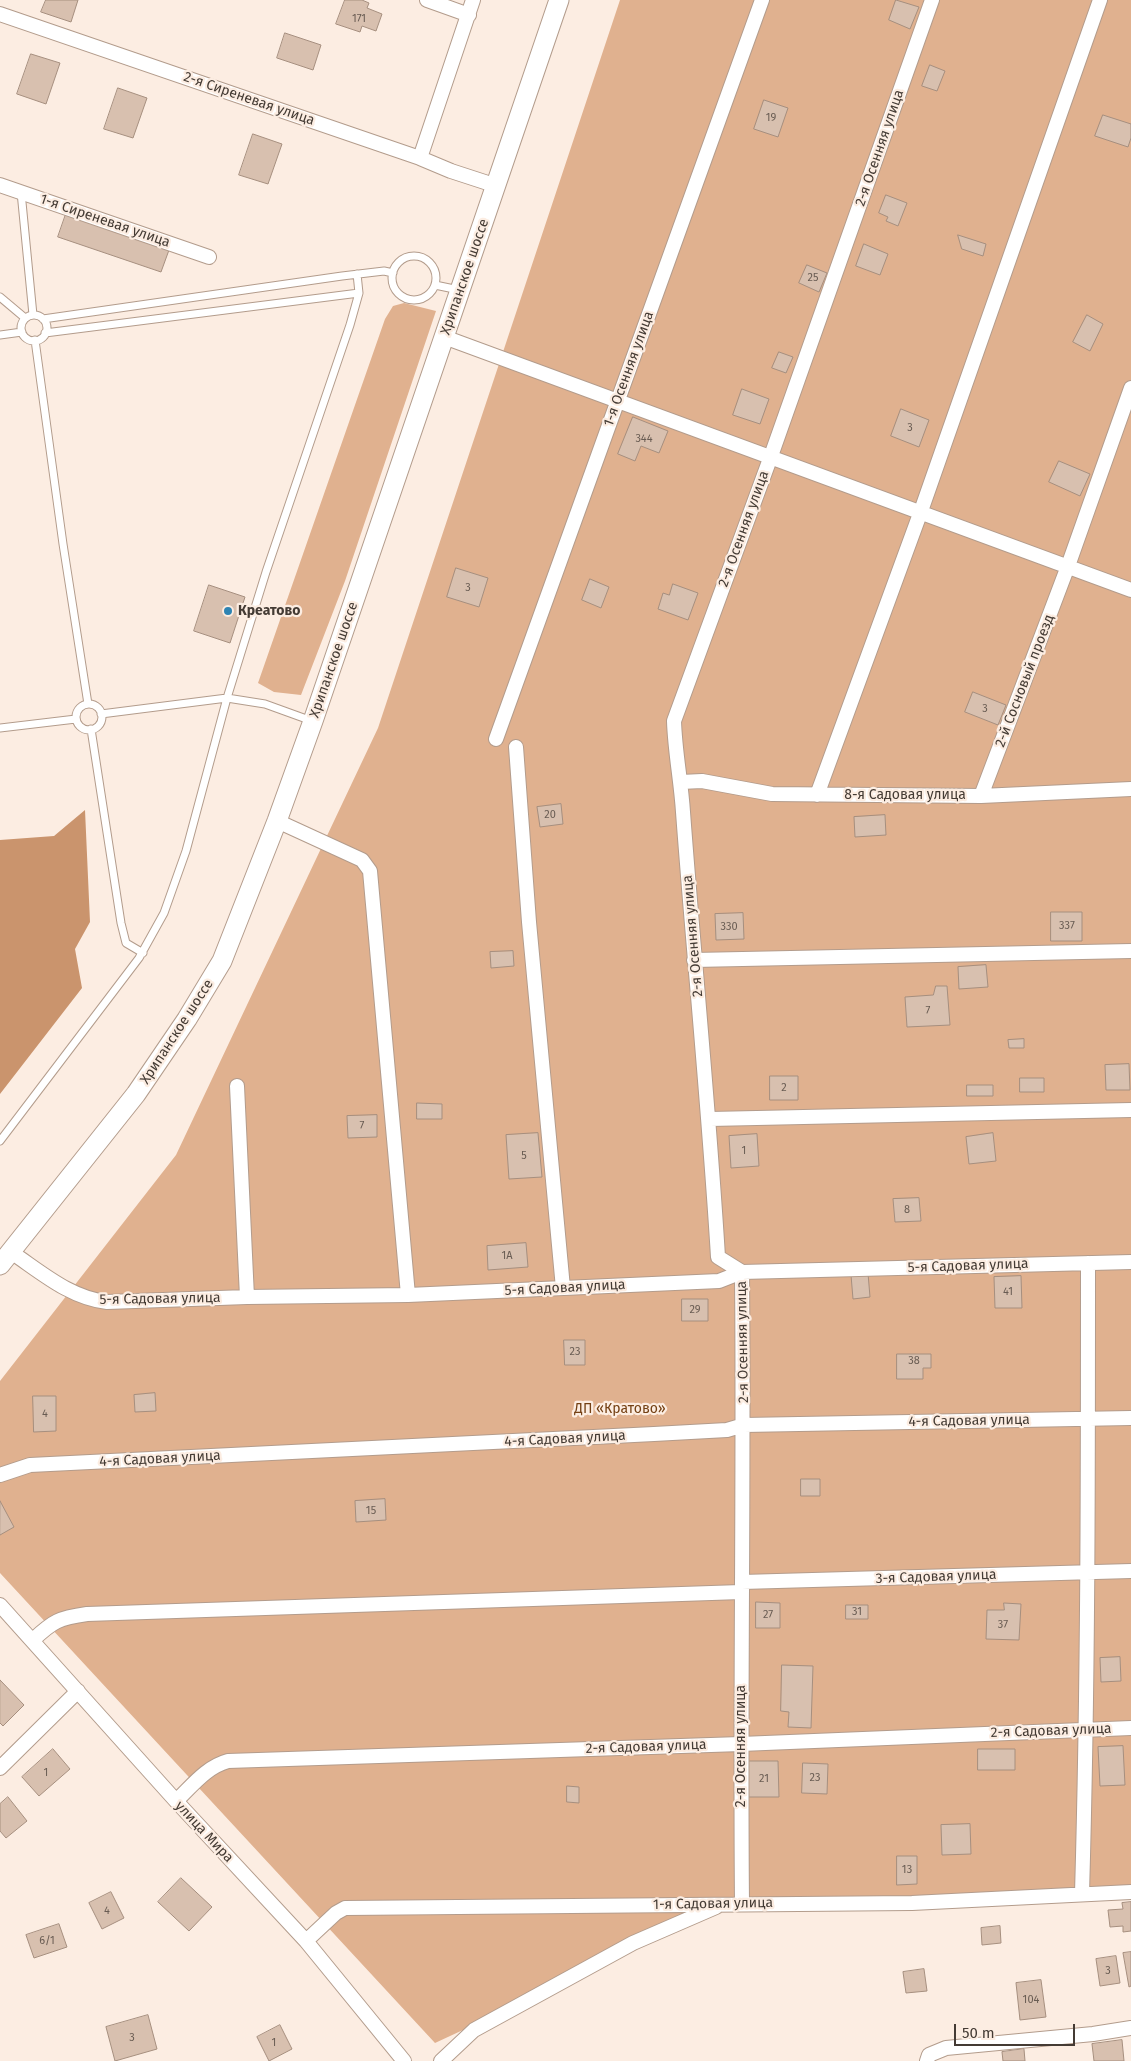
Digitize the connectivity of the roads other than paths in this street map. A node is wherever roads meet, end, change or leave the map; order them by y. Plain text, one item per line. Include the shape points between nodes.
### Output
1 (427, 0) edge
2 (474, 0) edge
3 (559, 0) edge
4 (762, 0) edge
5 (932, 0) edge
6 (1100, 0) edge
7 (0, 14) edge
8 (469, 14) junction
9 (420, 158) junction
10 (0, 185) edge
11 (496, 186) junction
12 (21, 192) junction
13 (209, 257) dead end
14 (393, 273) junction
15 (357, 274) junction
16 (435, 284) junction
17 (460, 291) junction
18 (359, 293) junction
19 (0, 297) edge
20 (33, 315) junction
21 (25, 318) junction
22 (43, 319) junction
23 (22, 332) junction
24 (45, 333) junction
25 (0, 335) edge
26 (444, 337) junction
27 (35, 340) junction
28 (1131, 388) edge
29 (618, 400) junction
30 (771, 456) junction
31 (921, 511) junction
32 (1068, 566) junction
33 (1131, 590) edge
34 (227, 698) junction
35 (88, 704) junction
36 (101, 714) junction
37 (76, 719) junction
38 (313, 721) junction
39 (0, 728) edge
40 (91, 729) junction
41 (496, 739) dead end
42 (516, 747) dead end
43 (681, 782) junction
44 (1131, 789) edge
45 (817, 795) junction
46 (981, 796) junction
47 (278, 821) junction
48 (1131, 951) edge
49 (143, 953) junction
50 (694, 960) junction
51 (237, 1086) dead end
52 (1131, 1110) edge
53 (710, 1119) junction
54 (0, 1141) edge
55 (5, 1258) edge
56 (1131, 1262) edge
57 (1088, 1263) junction
58 (742, 1272) junction
59 (563, 1288) junction
60 (408, 1295) junction
61 (247, 1297) junction
62 (1088, 1418) junction
63 (1131, 1418) edge
64 (744, 1425) junction
65 (0, 1475) edge
66 (1088, 1572) junction
67 (1131, 1572) edge
68 (742, 1587) junction
69 (0, 1605) edge
70 (33, 1640) junction
71 (78, 1692) junction
72 (1131, 1728) edge
73 (1086, 1729) junction
74 (741, 1744) junction
75 (0, 1768) edge
76 (176, 1802) junction
77 (1131, 1892) edge
78 (1082, 1894) junction
79 (742, 1903) junction
80 (721, 1905) junction
81 (306, 1940) junction
82 (1131, 2028) edge
83 (927, 2060) edge
84 (404, 2061) edge
85 (441, 2061) edge

1 - 8 street
2 - 8 street
3 - 11 main road, Хрипанское шоссе
4 - 29 street, 1-я Осенняя улица
5 - 30 street, 2-я Осенняя улица
6 - 31 street
7 - 9 street, 2-я Сиреневая улица
8 - 9 street
9 - 11 street, 2-я Сиреневая улица
10 - 12 street, 1-я Сиреневая улица
11 - 17 main road, Хрипанское шоссе
12 - 13 street, 1-я Сиреневая улица
12 - 20 lane
14 - 15 lane
14 - 16 lane via 396,290 411,300 428,295
14 - 16 lane via 403,260 420,257 433,268
15 - 18 lane
15 - 22 lane
16 - 17 lane
17 - 26 main road, Хрипанское шоссе
18 - 24 lane
18 - 34 lane
19 - 21 lane
20 - 21 lane
20 - 22 lane
21 - 23 lane
22 - 24 lane
23 - 25 lane
23 - 27 lane via 27,339
24 - 27 lane
26 - 29 street
26 - 38 main road, Хрипанское шоссе
27 - 35 lane
28 - 32 street, 2-й Сосновый проезд
29 - 30 street
29 - 41 street, 1-я Осенняя улица
30 - 31 street
30 - 43 street, 2-я Осенняя улица via 674,721
31 - 32 street
31 - 45 street
32 - 33 street
32 - 46 street, 2-й Сосновый проезд
34 - 36 lane
34 - 38 lane via 265,704
34 - 49 lane via 186,851 164,912
35 - 36 lane via 98,708
35 - 37 lane via 80,707
36 - 40 lane via 99,724
37 - 39 lane
37 - 40 lane via 82,728
38 - 47 main road, Хрипанское шоссе
40 - 49 lane via 121,922 126,943
42 - 59 street
43 - 45 street, 8-я Садовая улица via 702,781 772,794
43 - 50 street, 2-я Осенняя улица
44 - 46 street, 8-я Садовая улица
45 - 46 street, 8-я Садовая улица
47 - 55 main road, Хрипанское шоссе via 222,961 187,1019 136,1094
47 - 60 street via 362,860 370,871
48 - 50 street
49 - 54 lane
50 - 53 street, 2-я Осенняя улица
51 - 61 street
52 - 53 street
53 - 58 street, 2-я Осенняя улица via 718,1257
55 - 61 street, 5-я Садовая улица via 91,1300
56 - 57 street, 5-я Садовая улица
57 - 58 street, 5-я Садовая улица
57 - 62 street
58 - 59 street, 5-я Садовая улица via 719,1281
58 - 64 street, 2-я Осенняя улица
59 - 60 street, 5-я Садовая улица
60 - 61 street, 5-я Садовая улица
62 - 63 street, 4-я Садовая улица
62 - 64 street, 4-я Садовая улица
62 - 66 street
64 - 65 street, 4-я Садовая улица via 727,1430 30,1465
64 - 68 street, 2-я Осенняя улица
66 - 67 street, 3-я Садовая улица
66 - 68 street, 3-я Садовая улица
66 - 73 street
68 - 70 street, 3-я Садовая улица via 87,1614 50,1623
68 - 74 street, 2-я Осенняя улица
69 - 70 street, улица Мира
70 - 71 street, улица Мира
71 - 75 street
71 - 76 street, улица Мира
72 - 73 street, 2-я Садовая улица
73 - 74 street, 2-я Садовая улица
73 - 78 street
74 - 76 street, 2-я Садовая улица via 228,1761 208,1770
74 - 79 street, 2-я Осенняя улица
76 - 81 street, улица Мира
77 - 78 street, 1-я Садовая улица
78 - 79 street, 1-я Садовая улица via 912,1903
79 - 80 street, 1-я Садовая улица
80 - 81 street, 1-я Садовая улица via 345,1908 336,1912
80 - 85 street via 633,1943 474,2030
81 - 84 street, улица Мира
82 - 83 street via 946,2048 929,2054

